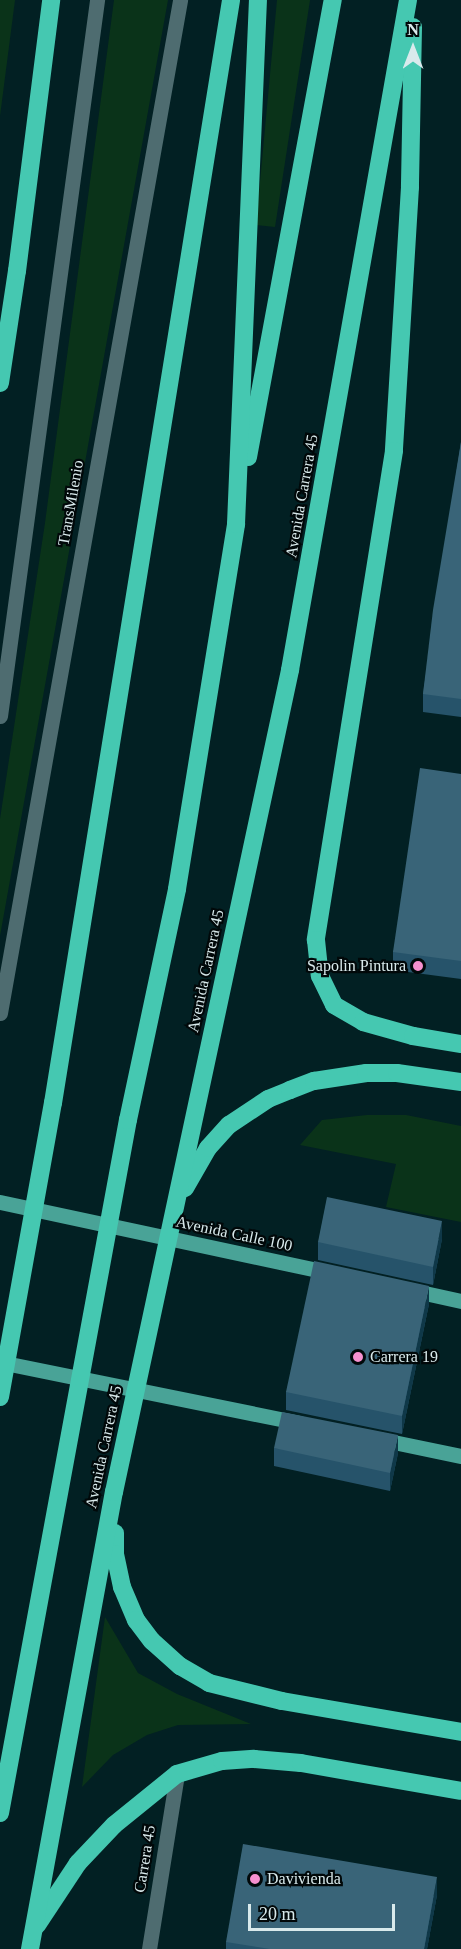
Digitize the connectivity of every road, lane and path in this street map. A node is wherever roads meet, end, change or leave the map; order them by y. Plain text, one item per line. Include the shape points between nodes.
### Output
1 (51, 0) edge
2 (97, 0) edge
3 (180, 0) edge
4 (231, 0) edge
5 (258, 0) edge
6 (333, 0) edge
7 (408, 0) edge
8 (413, 0) edge
9 (0, 383) edge
10 (236, 524) junction
11 (0, 716) edge
12 (0, 1013) edge
13 (461, 1044) edge
14 (461, 1082) edge
15 (0, 1202) edge
16 (173, 1218) junction
17 (346, 1276) edge
18 (392, 1286) edge
19 (461, 1301) edge
20 (0, 1362) edge
21 (0, 1397) edge
22 (311, 1426) edge
23 (369, 1437) edge
24 (461, 1456) edge
25 (114, 1492) junction
26 (461, 1732) edge
27 (177, 1774) junction
28 (461, 1791) edge
29 (0, 1813) edge
30 (32, 1940) edge
31 (149, 1949) edge

1 - 9 highway
2 - 11 lane
3 - 12 lane, TransMilenio
4 - 21 highway via 53,1103
5 - 10 highway, Avenida Carrera 45
6 - 10 highway
7 - 16 highway, Avenida Carrera 45 via 290,670
8 - 13 highway via 410,187 394,451 316,940 320,976 334,1005 363,1022
10 - 29 highway, Avenida Carrera 45 via 177,889 126,1131
14 - 16 highway via 366,1073 314,1081 268,1099 229,1125 208,1148 190,1176
15 - 17 main road, Avenida Calle 100
16 - 25 highway, Avenida Carrera 45
18 - 19 main road
20 - 22 main road
23 - 24 main road
25 - 26 highway via 115,1554 122,1587 136,1620 152,1641 180,1665 209,1683 247,1694
25 - 30 highway, Avenida Carrera 45
27 - 28 highway via 222,1761 254,1759 301,1763
27 - 30 highway via 114,1825 78,1863
27 - 31 lane, Carrera 45

